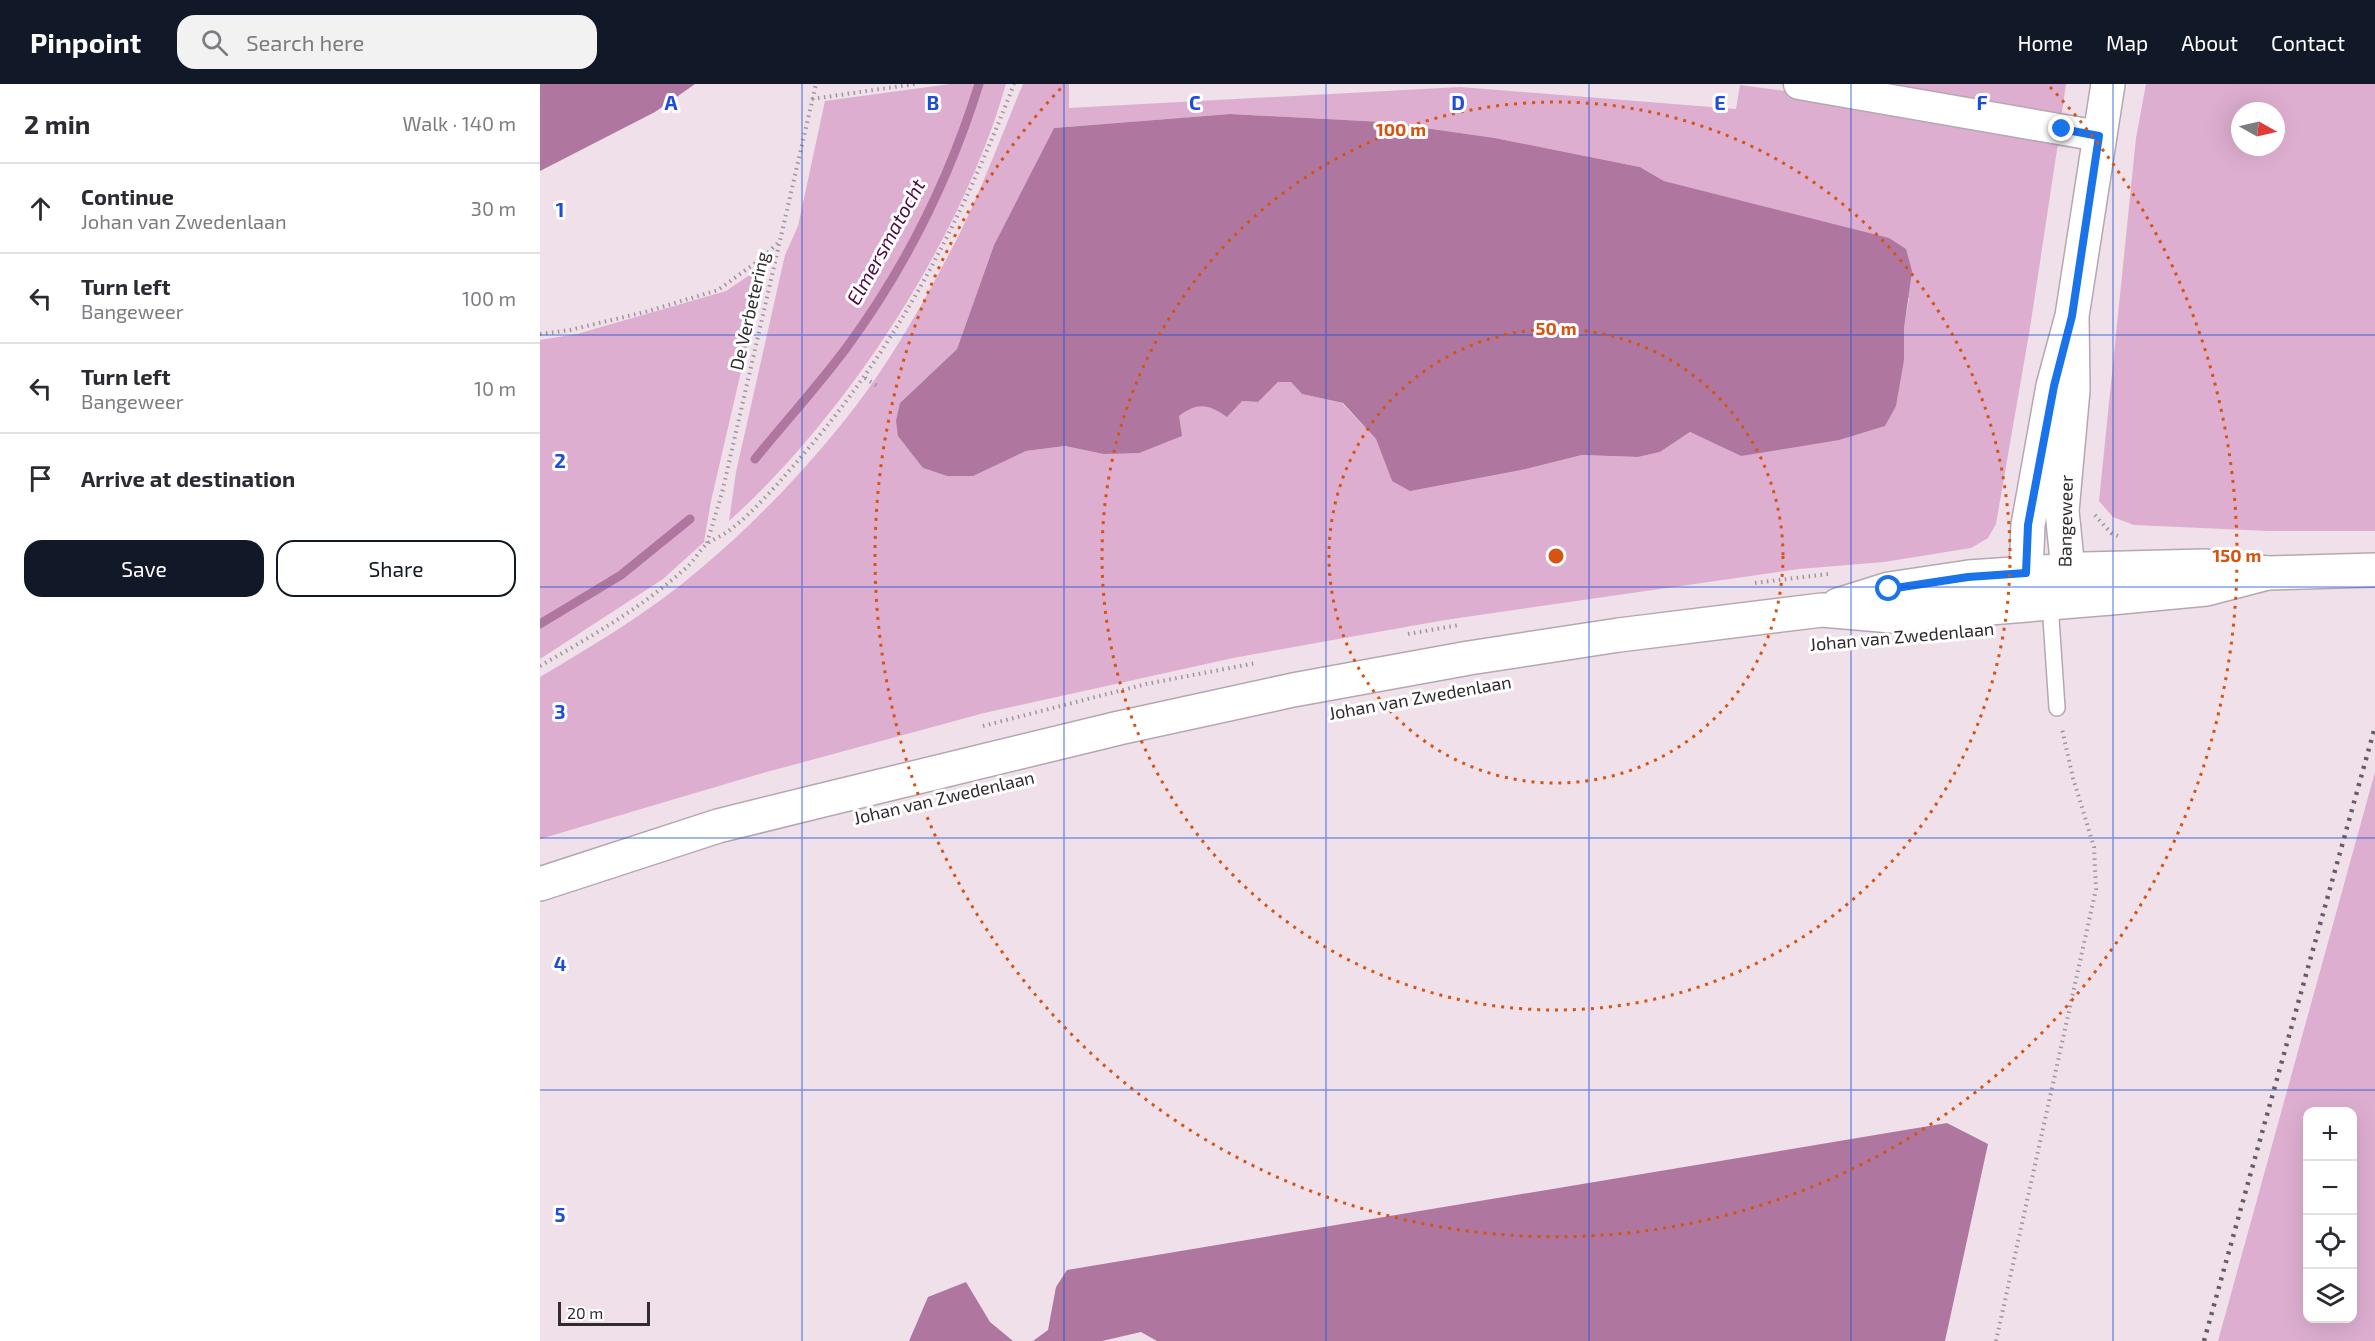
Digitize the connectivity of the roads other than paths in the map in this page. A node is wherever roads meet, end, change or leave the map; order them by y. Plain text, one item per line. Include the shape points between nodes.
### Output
1 (1799, 84) edge
2 (2108, 84) edge
3 (2099, 136) junction
4 (2072, 316) junction
5 (2068, 570) junction
6 (2375, 570) edge
7 (2026, 573) junction
8 (2267, 573) junction
9 (2050, 603) junction
10 (1821, 610) junction
11 (2057, 708) road end
12 (540, 884) edge

1 - 3 street
2 - 3 main road, Bangeweer
3 - 4 main road, Bangeweer
4 - 5 main road, Bangeweer via 2073,390 2062,511
4 - 7 main road, Bangeweer via 2030,511
5 - 7 main road, Johan van Zwedenlaan
5 - 8 main road, Johan van Zwedenlaan via 2204,566
5 - 9 main road, Bangeweer
6 - 8 main road, Johan van Zwedenlaan
7 - 9 main road, Bangeweer
7 - 10 main road, Johan van Zwedenlaan via 1889,589
8 - 9 main road, Johan van Zwedenlaan via 2206,589
9 - 10 main road, Johan van Zwedenlaan via 1892,616
9 - 11 lane
10 - 12 main road, Johan van Zwedenlaan via 1619,634 1293,690 718,825

